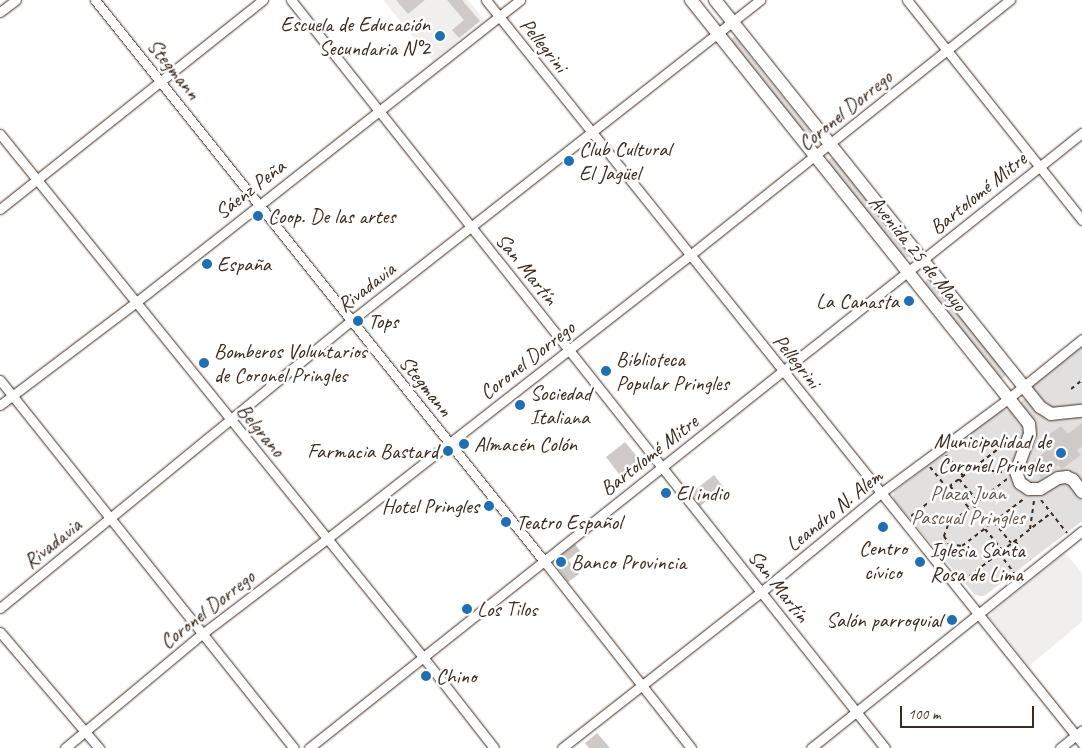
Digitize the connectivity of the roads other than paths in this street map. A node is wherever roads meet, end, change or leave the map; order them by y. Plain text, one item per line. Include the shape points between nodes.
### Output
1 (16, 0) edge
2 (95, 0) edge
3 (262, 0) edge
4 (291, 0) edge
5 (486, 0) edge
6 (520, 0) edge
7 (691, 0) edge
8 (715, 0) edge
9 (760, 0) edge
10 (907, 0) edge
11 (1010, 0) edge
12 (0, 12) edge
13 (499, 16) junction
14 (732, 22) junction
15 (718, 34) junction
16 (947, 50) junction
17 (161, 81) junction
18 (379, 110) junction
19 (592, 133) junction
20 (1082, 133) edge
21 (0, 134) edge
22 (830, 144) junction
23 (815, 156) junction
24 (1040, 166) junction
25 (37, 180) junction
26 (259, 204) junction
27 (0, 209) edge
28 (1082, 220) edge
29 (472, 227) junction
30 (689, 256) junction
31 (922, 260) junction
32 (908, 272) junction
33 (136, 303) junction
34 (352, 320) junction
35 (1082, 339) edge
36 (569, 350) junction
37 (782, 372) junction
38 (0, 380) edge
39 (1023, 386) junction
40 (12, 395) junction
41 (1009, 398) junction
42 (0, 405) edge
43 (1082, 411) edge
44 (230, 420) junction
45 (449, 442) junction
46 (663, 466) junction
47 (882, 492) junction
48 (1082, 492) edge
49 (110, 519) junction
50 (1082, 531) edge
51 (328, 538) junction
52 (544, 561) junction
53 (761, 592) junction
54 (0, 608) edge
55 (979, 614) junction
56 (0, 632) edge
57 (202, 634) junction
58 (424, 657) junction
59 (641, 685) junction
60 (856, 712) junction
61 (86, 731) junction
62 (1079, 732) edge
63 (1082, 743) edge
64 (65, 748) edge
65 (99, 748) edge
66 (294, 748) edge
67 (309, 748) edge
68 (494, 748) edge
69 (562, 748) edge
70 (691, 748) edge
71 (811, 748) edge
72 (885, 748) edge
73 (1060, 748) edge

1 - 12 street
2 - 17 street, Stegmann
3 - 17 street
4 - 18 street, San Martín
5 - 13 street, Pellegrini
6 - 13 street, Sáenz Peña
7 - 15 main road, Avenida 25 de Mayo
8 - 14 main road, Avenida 25 de Mayo
9 - 14 street, Rivadavia
10 - 16 street
11 - 16 street, Coronel Dorrego
13 - 18 street, Sáenz Peña
13 - 19 street, Pellegrini
14 - 15 street, Rivadavia
14 - 22 main road, Avenida 25 de Mayo
15 - 19 street, Rivadavia
15 - 23 main road, Avenida 25 de Mayo
16 - 22 street, Coronel Dorrego
16 - 24 street
17 - 25 street
17 - 26 street, Stegmann
18 - 26 street, Sáenz Peña
18 - 29 street, San Martín
19 - 29 street, Rivadavia
19 - 30 street, Pellegrini
20 - 24 street, Bartolomé Mitre
21 - 25 street, Belgrano
22 - 23 street, Coronel Dorrego
22 - 31 main road, Avenida 25 de Mayo
23 - 30 street, Coronel Dorrego
23 - 32 main road, Avenida 25 de Mayo
24 - 28 street
24 - 31 street, Bartolomé Mitre
25 - 27 street
25 - 33 street, Belgrano
26 - 33 street, Sáenz Peña
26 - 34 street, Stegmann
29 - 34 street, Rivadavia
29 - 36 street, San Martín
30 - 36 street, Coronel Dorrego
30 - 37 street, Pellegrini
31 - 32 street, Bartolomé Mitre
31 - 39 main road, Avenida 25 de Mayo
32 - 37 street, Bartolomé Mitre
32 - 41 main road, Avenida 25 de Mayo
33 - 40 street, Sáenz Peña
33 - 44 street, Belgrano
34 - 44 street, Rivadavia
34 - 45 street, Stegmann
35 - 39 street, Leandro N. Alem
36 - 45 street, Coronel Dorrego
36 - 46 street, San Martín
37 - 46 street, Bartolomé Mitre
37 - 47 street, Pellegrini
38 - 40 street
39 - 41 street, Leandro N. Alem
39 - 43 main road, Avenida 25 de Mayo via 1047,413
40 - 42 street, Sáenz Peña
40 - 49 street
41 - 47 street, Leandro N. Alem
41 - 48 main road, Avenida 25 de Mayo via 1030,428 1026,448 1017,466 1020,483 1029,489 1040,489 1058,478 1067,477
44 - 49 street, Rivadavia
44 - 51 street, Belgrano
45 - 51 street, Coronel Dorrego
45 - 52 street, Stegmann
46 - 52 street, Bartolomé Mitre
46 - 53 street, San Martín
47 - 53 street, Leandro N. Alem
47 - 55 street, Pellegrini
49 - 54 street, Rivadavia
49 - 57 street
50 - 55 street
51 - 57 street, Coronel Dorrego
51 - 58 street, Belgrano
52 - 58 street, Bartolomé Mitre
52 - 59 street, Stegmann
53 - 59 street, Leandro N. Alem
53 - 60 street, San Martín
55 - 60 street
55 - 62 street, Pellegrini
56 - 61 street
57 - 61 street, Coronel Dorrego
57 - 66 street
58 - 67 street, Bartolomé Mitre
58 - 68 street, Belgrano
59 - 69 street, Leandro N. Alem
59 - 70 street, Stegmann
60 - 71 street
60 - 72 street, San Martín
61 - 64 street, Coronel Dorrego
61 - 65 street
62 - 63 street, Pellegrini
62 - 73 street

